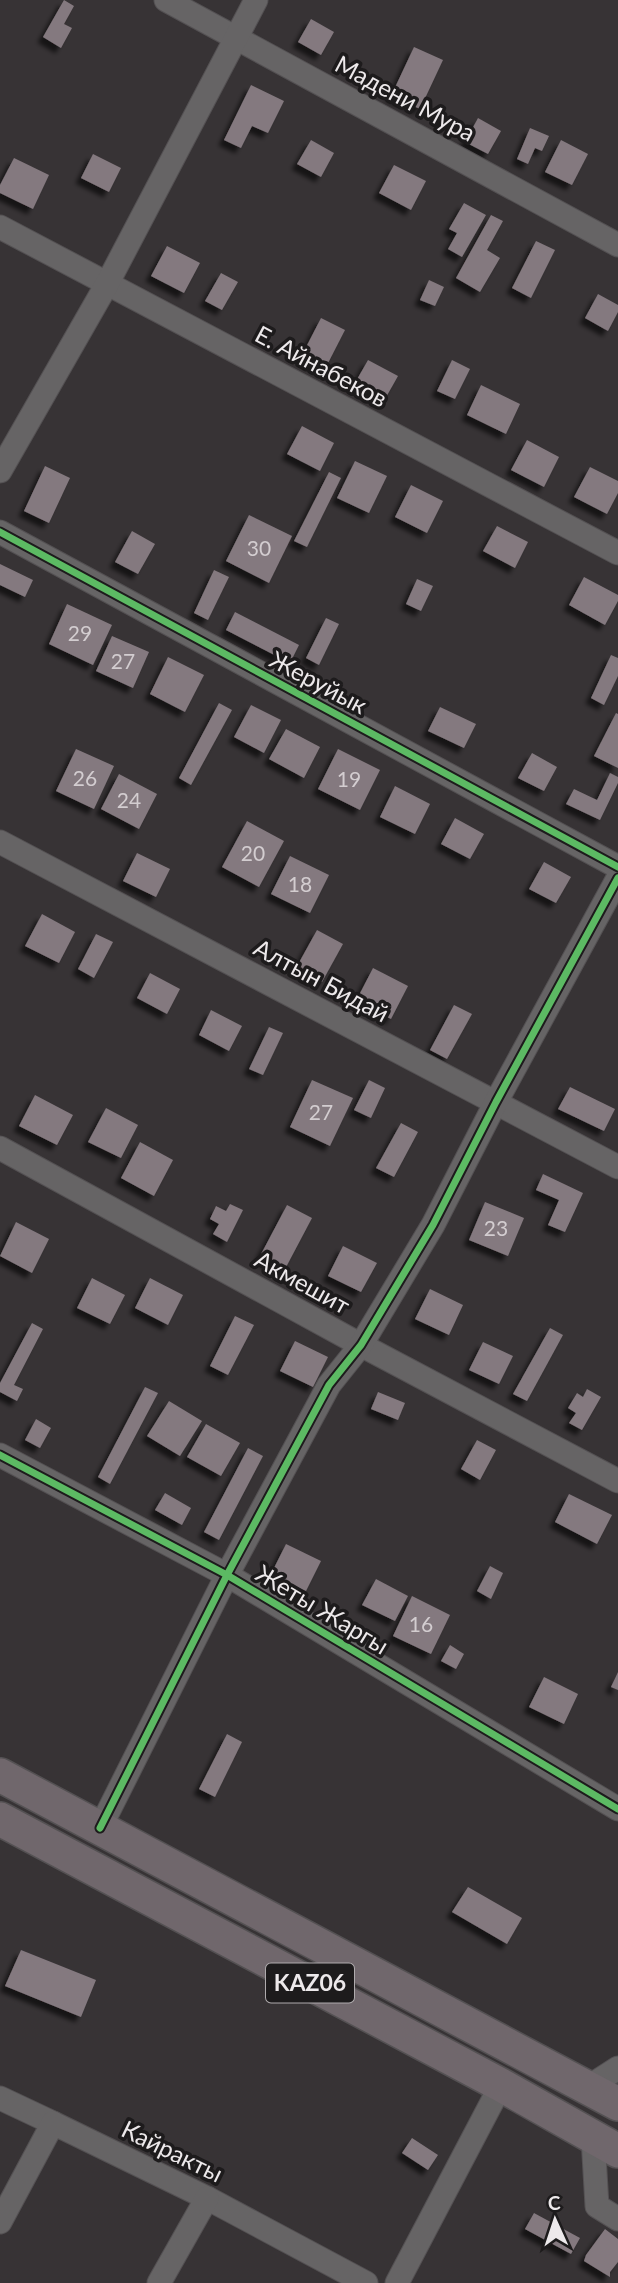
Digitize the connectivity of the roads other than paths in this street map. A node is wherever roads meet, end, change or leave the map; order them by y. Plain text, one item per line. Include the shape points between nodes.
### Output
1 (166, 0) edge
2 (257, 0) edge
3 (236, 37) junction
4 (0, 227) edge
5 (618, 244) edge
6 (107, 284) junction
7 (0, 471) edge
8 (0, 532) edge
9 (618, 554) edge
10 (0, 842) edge
11 (618, 867) edge
12 (618, 878) edge
13 (496, 1102) junction
14 (0, 1148) edge
15 (618, 1167) edge
16 (361, 1345) junction
17 (0, 1455) edge
18 (618, 1481) edge
19 (227, 1575) junction
20 (0, 1775) edge
21 (618, 1809) edge
22 (0, 1819) edge
23 (100, 1829) junction
24 (618, 2068) edge
25 (501, 2085) junction
26 (587, 2088) junction
27 (0, 2098) edge
28 (618, 2104) edge
29 (53, 2123) junction
30 (605, 2145) edge
31 (207, 2198) junction
32 (618, 2219) edge
33 (0, 2222) edge
34 (159, 2283) edge
35 (366, 2283) edge
36 (397, 2283) edge

1 - 3 street, Мадени Мура
2 - 3 street
3 - 5 street, Мадени Мура
3 - 6 street
4 - 6 street, Е. Айнабеков
6 - 7 street
6 - 9 street, Е. Айнабеков
8 - 11 street, Жеруйык
10 - 13 street, Алтын Бидай
12 - 13 street
13 - 15 street, Алтын Бидай
13 - 16 street via 433,1225
14 - 16 street, Акмешит
16 - 18 street, Акмешит
16 - 19 street via 329,1384
17 - 19 street, Жеты Жаргы
19 - 21 street, Жеты Жаргы
19 - 23 street
20 - 23 highway, KАZ06
22 - 25 highway, KАZ06
23 - 26 highway, KАZ06
24 - 26 street
25 - 30 highway, KАZ06
25 - 36 street
26 - 28 highway, KАZ06
27 - 29 street, Кайракты
29 - 31 street, Кайракты
29 - 33 street
30 - 32 street via 597,2206
31 - 34 street
31 - 35 street, Кайракты

